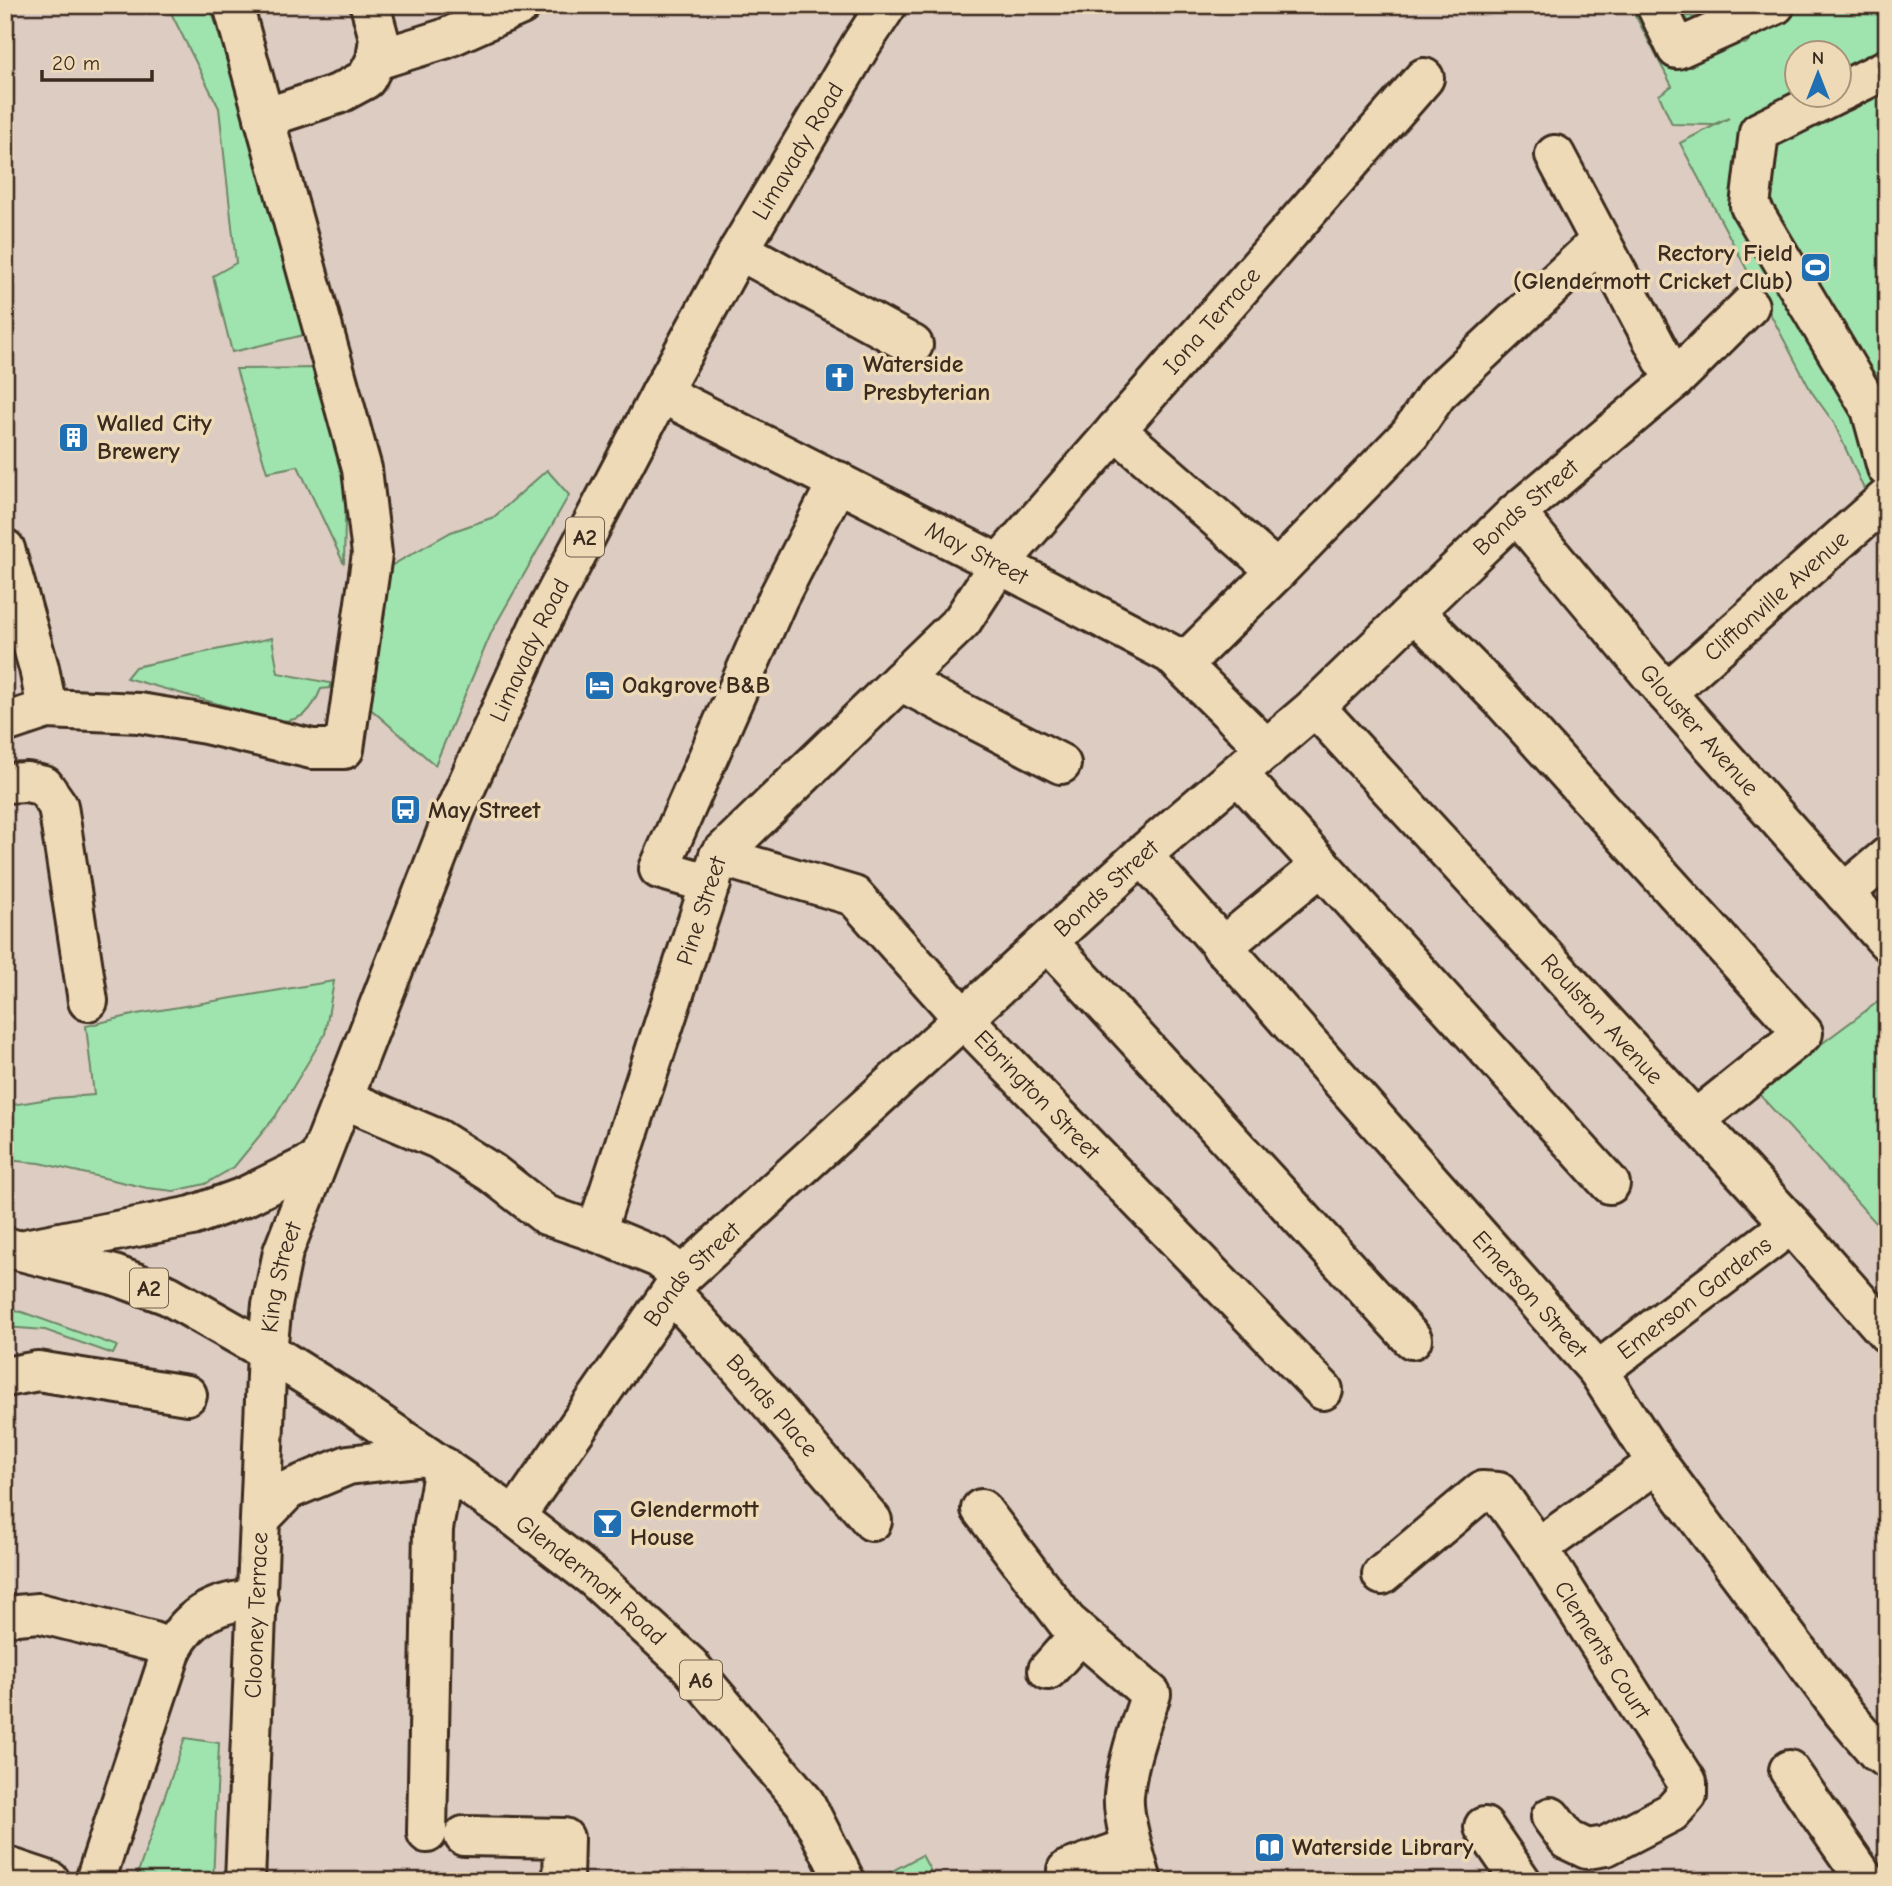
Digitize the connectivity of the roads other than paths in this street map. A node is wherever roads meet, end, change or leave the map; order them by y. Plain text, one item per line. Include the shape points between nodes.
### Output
1 (233, 5) edge
2 (370, 5) edge
3 (521, 5) edge
4 (887, 5) edge
5 (1656, 5) edge
6 (1775, 5) edge
7 (376, 60) junction
8 (1887, 69) edge
9 (1424, 78) dead end
10 (1854, 85) edge
11 (1807, 108) edge
12 (264, 118) junction
13 (1555, 155) dead end
14 (1600, 241) junction
15 (739, 250) junction
16 (1749, 306) dead end
17 (914, 345) dead end
18 (1674, 380) junction
19 (661, 393) junction
20 (1116, 430) junction
21 (1887, 468) edge
22 (838, 481) junction
23 (1887, 499) edge
24 (1516, 513) junction
25 (5, 549) edge
26 (999, 564) junction
27 (1277, 571) junction
28 (1414, 611) junction
29 (1182, 665) junction
30 (900, 681) junction
31 (1666, 693) junction
32 (1315, 707) junction
33 (47, 709) junction
34 (5, 723) edge
35 (1267, 749) junction
36 (1061, 764) dead end
37 (1238, 774) junction
38 (5, 783) edge
39 (1142, 855) junction
40 (1887, 857) edge
41 (1321, 866) junction
42 (715, 870) junction
43 (1844, 893) junction
44 (1887, 941) edge
45 (1048, 942) junction
46 (1222, 947) junction
47 (88, 1001) dead end
48 (964, 1019) junction
49 (344, 1099) junction
50 (1695, 1120) junction
51 (317, 1161) junction
52 (1610, 1184) dead end
53 (1791, 1224) junction
54 (596, 1231) junction
55 (13, 1248) edge
56 (676, 1284) junction
57 (1887, 1333) edge
58 (1412, 1339) dead end
59 (267, 1351) junction
60 (1598, 1371) junction
61 (5, 1377) edge
62 (1323, 1390) dead end
63 (187, 1395) dead end
64 (435, 1462) junction
65 (1657, 1463) junction
66 (981, 1508) dead end
67 (515, 1517) junction
68 (261, 1518) junction
69 (872, 1521) dead end
70 (1538, 1548) junction
71 (1382, 1575) dead end
72 (258, 1599) junction
73 (5, 1616) edge
74 (1080, 1634) junction
75 (172, 1649) junction
76 (1048, 1670) dead end
77 (1887, 1759) edge
78 (1789, 1770) dead end
79 (1551, 1817) dead end
80 (1484, 1827) dead end
81 (1137, 1864) edge
82 (5, 1866) edge
83 (1067, 1870) dead end
84 (50, 1881) edge
85 (95, 1881) edge
86 (245, 1881) edge
87 (563, 1881) edge
88 (845, 1881) edge
89 (1521, 1881) edge
90 (1864, 1881) edge

1 - 12 main road
2 - 7 main road via 379,38
3 - 7 main road via 444,39
4 - 15 main road, Limavady Road / A2
5 - 6 main road via 1676,49
7 - 12 main road via 366,79 347,89
8 - 10 main road
9 - 20 main road, Iona Terrace
11 - 21 main road via 1759,132 1750,206 1871,409
12 - 33 main road via 363,481 372,554 344,749 312,749 206,723 139,713
13 - 14 main road
14 - 18 main road
14 - 27 main road via 1437,394 1410,434
15 - 17 main road
15 - 19 main road, Limavady Road / A2
16 - 18 main road, Bonds Street
18 - 24 main road, Bonds Street
19 - 22 main road, May Street
19 - 49 main road, Limavady Road / A2 via 539,626 455,811
20 - 26 main road, Iona Terrace
20 - 27 main road
22 - 26 main road, May Street
22 - 42 main road, Ebrington Street via 778,598 659,869
23 - 31 main road, Cliftonville Avenue
24 - 28 main road, Bonds Street
24 - 31 main road, Glouster Avenue
25 - 33 main road
26 - 29 main road, May Street via 1171,654
26 - 30 main road, Pine Street via 962,621
27 - 29 main road
28 - 32 main road, Bonds Street
28 - 50 main road via 1501,699 1803,1033
29 - 35 main road, May Street
30 - 36 main road
30 - 42 main road, Pine Street
31 - 43 main road, Glouster Avenue
32 - 35 main road, Bonds Street
32 - 50 main road, Roulston Avenue
33 - 34 main road
35 - 37 main road, Bonds Street
37 - 39 main road, Bonds Street
37 - 41 main road
38 - 47 main road via 44,786 58,806
39 - 45 main road, Bonds Street
39 - 46 main road, Emerson Street
40 - 43 main road
41 - 46 main road
41 - 52 main road
42 - 48 main road, Ebrington Street via 854,896
42 - 54 main road, Pine Street
43 - 44 main road, Glouster Avenue
45 - 48 main road, Bonds Street
45 - 58 main road
46 - 60 main road, Emerson Street
48 - 56 main road, Bonds Street
48 - 62 main road, Ebrington Street
49 - 51 main road, King Street / A2
49 - 54 main road, Bonds Place via 438,1139 546,1215
50 - 53 main road, Roulston Avenue
51 - 55 main road via 244,1197 192,1216
51 - 59 main road, King Street / A2 via 283,1252
53 - 57 main road, Roulston Avenue
53 - 60 main road, Emerson Gardens
54 - 56 main road, Bonds Place via 659,1258
55 - 59 main road, King Street / A2 via 168,1295
56 - 67 main road, Bonds Street
56 - 69 main road, Bonds Place via 744,1372
59 - 64 main road, Glendermott Road / A6
59 - 68 main road, Clooney Terrace
60 - 65 main road, Emerson Street
61 - 63 main road via 38,1371
64 - 67 main road, Glendermott Road / A6
64 - 68 main road via 348,1465 288,1490
64 - 87 main road via 433,1529 445,1834 564,1838
65 - 70 main road
65 - 77 main road, Emerson Street via 1843,1712
66 - 74 main road
67 - 88 main road, Glendermott Road / A6 via 594,1578 689,1665 805,1803
68 - 72 main road, Clooney Terrace
70 - 71 main road, Clements Court via 1498,1492 1482,1491
70 - 79 main road, Clements Court via 1688,1782 1688,1795 1672,1812 1606,1846 1587,1849 1568,1840
72 - 75 main road via 211,1607 191,1622
72 - 86 main road, Clooney Terrace
73 - 75 main road via 39,1613
74 - 76 main road
74 - 81 main road via 1151,1694 1124,1797
75 - 85 main road
78 - 90 main road
80 - 89 main road
81 - 83 main road
82 - 84 main road

